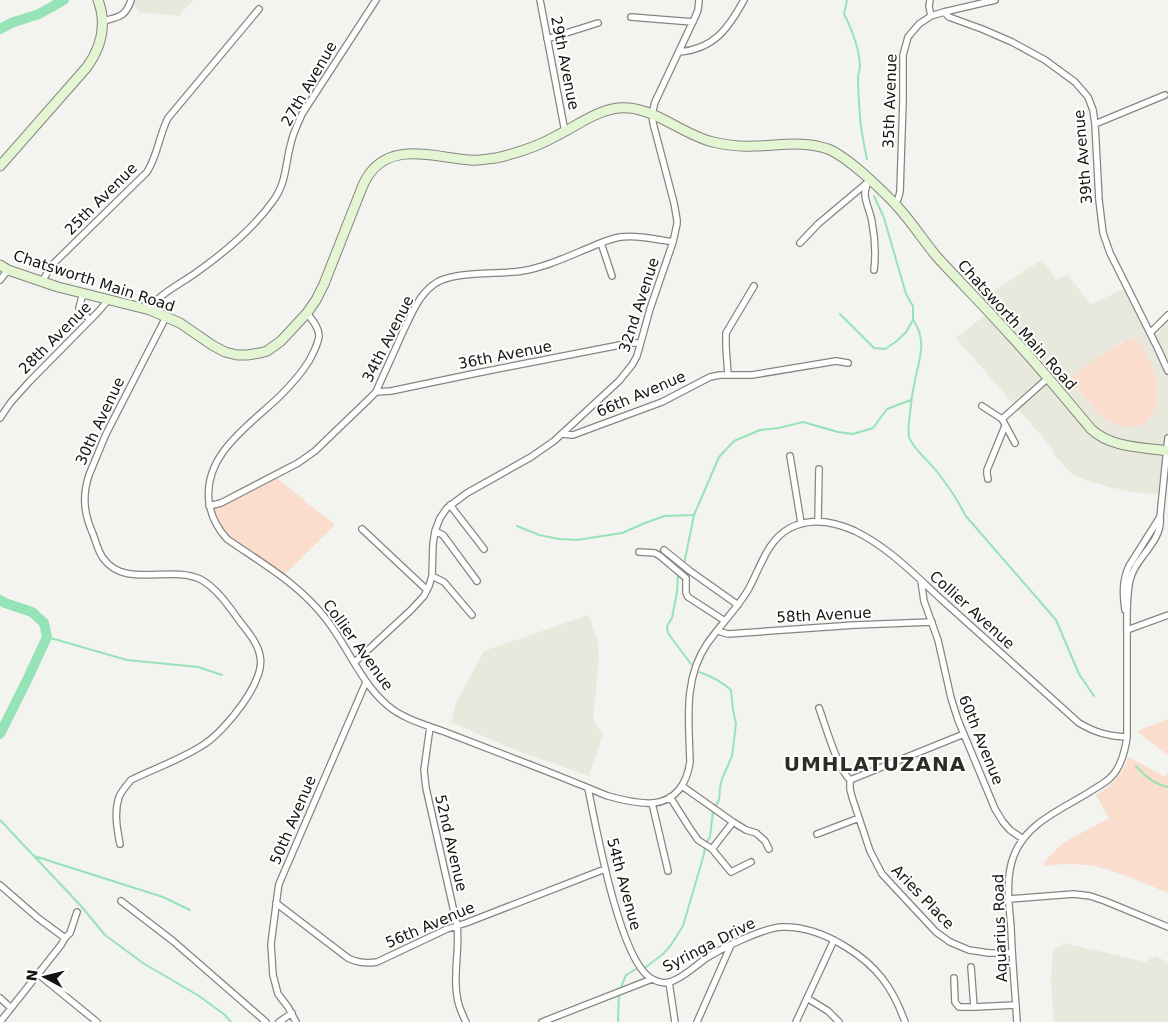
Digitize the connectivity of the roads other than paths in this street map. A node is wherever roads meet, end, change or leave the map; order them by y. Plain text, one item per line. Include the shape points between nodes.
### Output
1 (98, 0) edge
2 (131, 0) edge
3 (376, 0) edge
4 (540, 0) edge
5 (699, 0) edge
6 (744, 0) edge
7 (930, 0) edge
8 (995, 0) edge
9 (258, 9) dead end
10 (944, 12) junction
11 (931, 16) junction
12 (631, 17) dead end
13 (103, 21) junction
14 (693, 22) junction
15 (598, 23) dead end
16 (547, 39) junction
17 (679, 52) junction
18 (1165, 95) dead end
19 (652, 114) junction
20 (1095, 124) junction
21 (565, 132) junction
22 (0, 166) edge
23 (868, 180) junction
24 (895, 203) junction
25 (673, 242) junction
26 (602, 243) junction
27 (800, 243) dead end
28 (4, 268) edge
29 (874, 270) dead end
30 (612, 276) dead end
31 (0, 280) edge
32 (42, 282) junction
33 (754, 286) dead end
34 (83, 293) junction
35 (109, 299) junction
36 (150, 310) junction
37 (307, 313) junction
38 (1168, 315) edge
39 (166, 317) junction
40 (90, 320) junction
41 (1150, 333) junction
42 (640, 344) junction
43 (848, 362) dead end
44 (1168, 370) edge
45 (728, 375) junction
46 (1048, 378) junction
47 (376, 392) junction
48 (982, 406) dead end
49 (0, 418) edge
50 (1002, 419) junction
51 (1006, 426) junction
52 (562, 434) junction
53 (1168, 438) edge
54 (1015, 443) dead end
55 (1168, 451) edge
56 (790, 456) dead end
57 (819, 469) dead end
58 (988, 479) dead end
59 (450, 505) junction
60 (210, 506) junction
61 (818, 521) junction
62 (802, 523) junction
63 (362, 529) dead end
64 (435, 531) junction
65 (484, 549) dead end
66 (664, 550) dead end
67 (639, 552) dead end
68 (432, 576) junction
69 (477, 581) dead end
70 (921, 581) junction
71 (427, 590) junction
72 (738, 605) junction
73 (472, 615) dead end
74 (1168, 615) edge
75 (726, 621) junction
76 (932, 622) junction
77 (718, 630) junction
78 (1127, 630) junction
79 (355, 662) junction
80 (366, 682) junction
81 (819, 708) dead end
82 (430, 727) junction
83 (964, 734) junction
84 (1127, 737) junction
85 (850, 780) junction
86 (682, 786) junction
87 (588, 788) junction
88 (670, 797) junction
89 (652, 803) junction
90 (859, 818) junction
91 (733, 822) junction
92 (817, 834) dead end
93 (1023, 839) junction
94 (120, 844) dead end
95 (712, 849) junction
96 (769, 850) dead end
97 (750, 862) dead end
98 (606, 868) junction
99 (668, 871) dead end
100 (0, 885) edge
101 (1009, 898) junction
102 (121, 901) dead end
103 (276, 902) junction
104 (77, 912) dead end
105 (457, 926) junction
106 (1168, 927) edge
107 (65, 938) junction
108 (834, 940) junction
109 (731, 945) junction
110 (1012, 953) junction
111 (971, 967) dead end
112 (38, 974) junction
113 (954, 978) dead end
114 (652, 979) junction
115 (670, 982) junction
116 (0, 998) edge
117 (807, 998) junction
118 (1016, 1005) junction
119 (974, 1007) junction
120 (11, 1008) junction
121 (292, 1013) junction
122 (0, 1022) edge
123 (97, 1022) edge
124 (266, 1022) edge
125 (279, 1022) edge
126 (296, 1022) edge
127 (466, 1022) edge
128 (542, 1022) edge
129 (675, 1022) edge
130 (697, 1022) edge
131 (796, 1022) edge
132 (839, 1022) edge
133 (905, 1022) edge
134 (1017, 1022) edge

1 - 13 street
2 - 13 street via 126,12
3 - 36 street, 27th Avenue via 302,114 290,144 284,179 273,201 239,238 157,300
4 - 16 street, 29th Avenue
5 - 14 street
6 - 17 street via 716,39 699,48
7 - 11 street
8 - 10 street, 35th Avenue
9 - 32 street, 25th Avenue via 168,118 147,172 51,266
10 - 11 street, 35th Avenue
10 - 20 street, 39th Avenue via 1031,52 1076,82 1091,102
11 - 24 street, 35th Avenue via 914,28 904,48 901,175
12 - 14 street
13 - 22 street via 100,43 93,59
14 - 17 street
15 - 16 street
16 - 21 street, 29th Avenue
17 - 19 street
18 - 20 street
19 - 21 street, Chatsworth Main Road via 630,108 609,110
19 - 23 street, Chatsworth Main Road via 693,135 724,144 800,144 829,149
19 - 25 street, 32nd Avenue via 677,220
20 - 41 street, 39th Avenue via 1102,233
21 - 37 street, Chatsworth Main Road via 540,145 495,158 472,160 408,154 388,158 378,165 363,185 319,295
23 - 24 street, Chatsworth Main Road
23 - 27 street
23 - 29 street via 865,197 875,240
24 - 46 street, Chatsworth Main Road via 938,257
25 - 26 street, 34th Avenue via 620,237
25 - 42 street, 32nd Avenue
26 - 30 street
26 - 47 street, 34th Avenue via 531,269 458,276 439,281 428,289 415,308
28 - 31 street
28 - 32 street, Chatsworth Main Road
32 - 34 street, Chatsworth Main Road
33 - 45 street via 726,333
34 - 35 street, Chatsworth Main Road
34 - 40 street via 79,308
35 - 36 street, Chatsworth Main Road
35 - 40 street, 28th Avenue
36 - 39 street, Chatsworth Main Road
37 - 39 street, Chatsworth Main Road via 274,346 247,355 218,349
37 - 60 street, Collier Avenue via 319,334 314,352 290,386 234,438 214,466 208,490
38 - 41 street
39 - 94 street, 30th Avenue via 106,434 86,482 86,516 102,557 113,568 131,574 189,575 206,582 249,633 258,647 261,666 257,680 240,707 213,738 194,751 131,780 120,797 117,810
40 - 49 street, 28th Avenue via 24,387
41 - 44 street, 39th Avenue
42 - 47 street, 36th Avenue via 630,343
42 - 52 street, 32nd Avenue via 628,371
43 - 45 street, 66th Avenue via 836,361 752,375
45 - 52 street, 66th Avenue via 710,377 662,402 573,434
46 - 50 street
46 - 55 street, Chatsworth Main Road via 1098,435 1115,443
47 - 60 street, 34th Avenue via 298,463
48 - 50 street
50 - 51 street
51 - 54 street
51 - 58 street via 987,470
52 - 59 street, 32nd Avenue via 531,457
53 - 55 street
55 - 78 street via 1160,517 1129,566 1123,598
56 - 62 street
57 - 61 street
59 - 64 street, 32nd Avenue
59 - 65 street
60 - 79 street, Collier Avenue via 214,520 226,539 306,595 328,620
61 - 62 street, Collier Avenue
61 - 70 street, Collier Avenue via 867,537
62 - 72 street, Collier Avenue via 779,536
63 - 71 street
64 - 68 street, 32nd Avenue
64 - 69 street via 443,535
66 - 72 street
67 - 75 street via 655,553 664,559 683,575 688,597
68 - 71 street, 32nd Avenue
68 - 73 street via 444,582
70 - 76 street, 60th Avenue
70 - 84 street, Collier Avenue via 1079,723 1097,733
71 - 79 street, 32nd Avenue via 420,602
72 - 75 street, Collier Avenue
74 - 78 street
75 - 77 street, Collier Avenue
76 - 77 street, 58th Avenue via 728,634
76 - 83 street, 60th Avenue via 951,698
77 - 86 street, Collier Avenue via 701,654 692,678 690,762
78 - 84 street
79 - 80 street, Collier Avenue
80 - 82 street, Collier Avenue via 388,706
80 - 103 street, 50th Avenue via 279,884
81 - 85 street via 838,761
82 - 87 street, Collier Avenue
82 - 105 street, 52nd Avenue via 424,770 426,788
83 - 85 street
83 - 93 street, 60th Avenue via 1003,822
84 - 93 street, Aquarius Road via 1123,756 1110,778 1050,814
85 - 90 street, Aries Place
86 - 88 street, Collier Avenue
86 - 91 street
87 - 89 street, Collier Avenue via 620,799
87 - 98 street, 54th Avenue
88 - 89 street, Collier Avenue
88 - 95 street via 698,840
89 - 99 street
90 - 92 street
90 - 110 street, Aries Place via 882,874 943,938 978,952
91 - 95 street
91 - 96 street via 756,832
93 - 101 street, Aquarius Road via 1010,869
95 - 97 street via 731,872
98 - 105 street, 56th Avenue
98 - 114 street, 54th Avenue via 622,929 637,962
100 - 107 street
101 - 106 street via 1090,896
101 - 110 street, Aquarius Road
102 - 124 street
103 - 105 street, 56th Avenue via 338,951 360,963 377,962
103 - 121 street, 50th Avenue via 271,944 273,975 278,994
104 - 107 street
105 - 127 street, 52nd Avenue via 456,990
107 - 112 street
108 - 109 street, Syringa Drive via 813,932 781,927
108 - 117 street
108 - 133 street, Syringa Drive via 875,969 893,993
109 - 115 street, Syringa Drive
109 - 130 street
110 - 118 street, Aquarius Road
111 - 119 street
112 - 120 street
112 - 123 street
113 - 119 street via 957,1005
114 - 115 street, Syringa Drive
114 - 128 street, Syringa Drive
115 - 129 street
116 - 120 street
117 - 131 street
117 - 132 street
118 - 119 street
118 - 134 street, Aquarius Road
120 - 122 street
121 - 125 street
121 - 126 street, 50th Avenue

